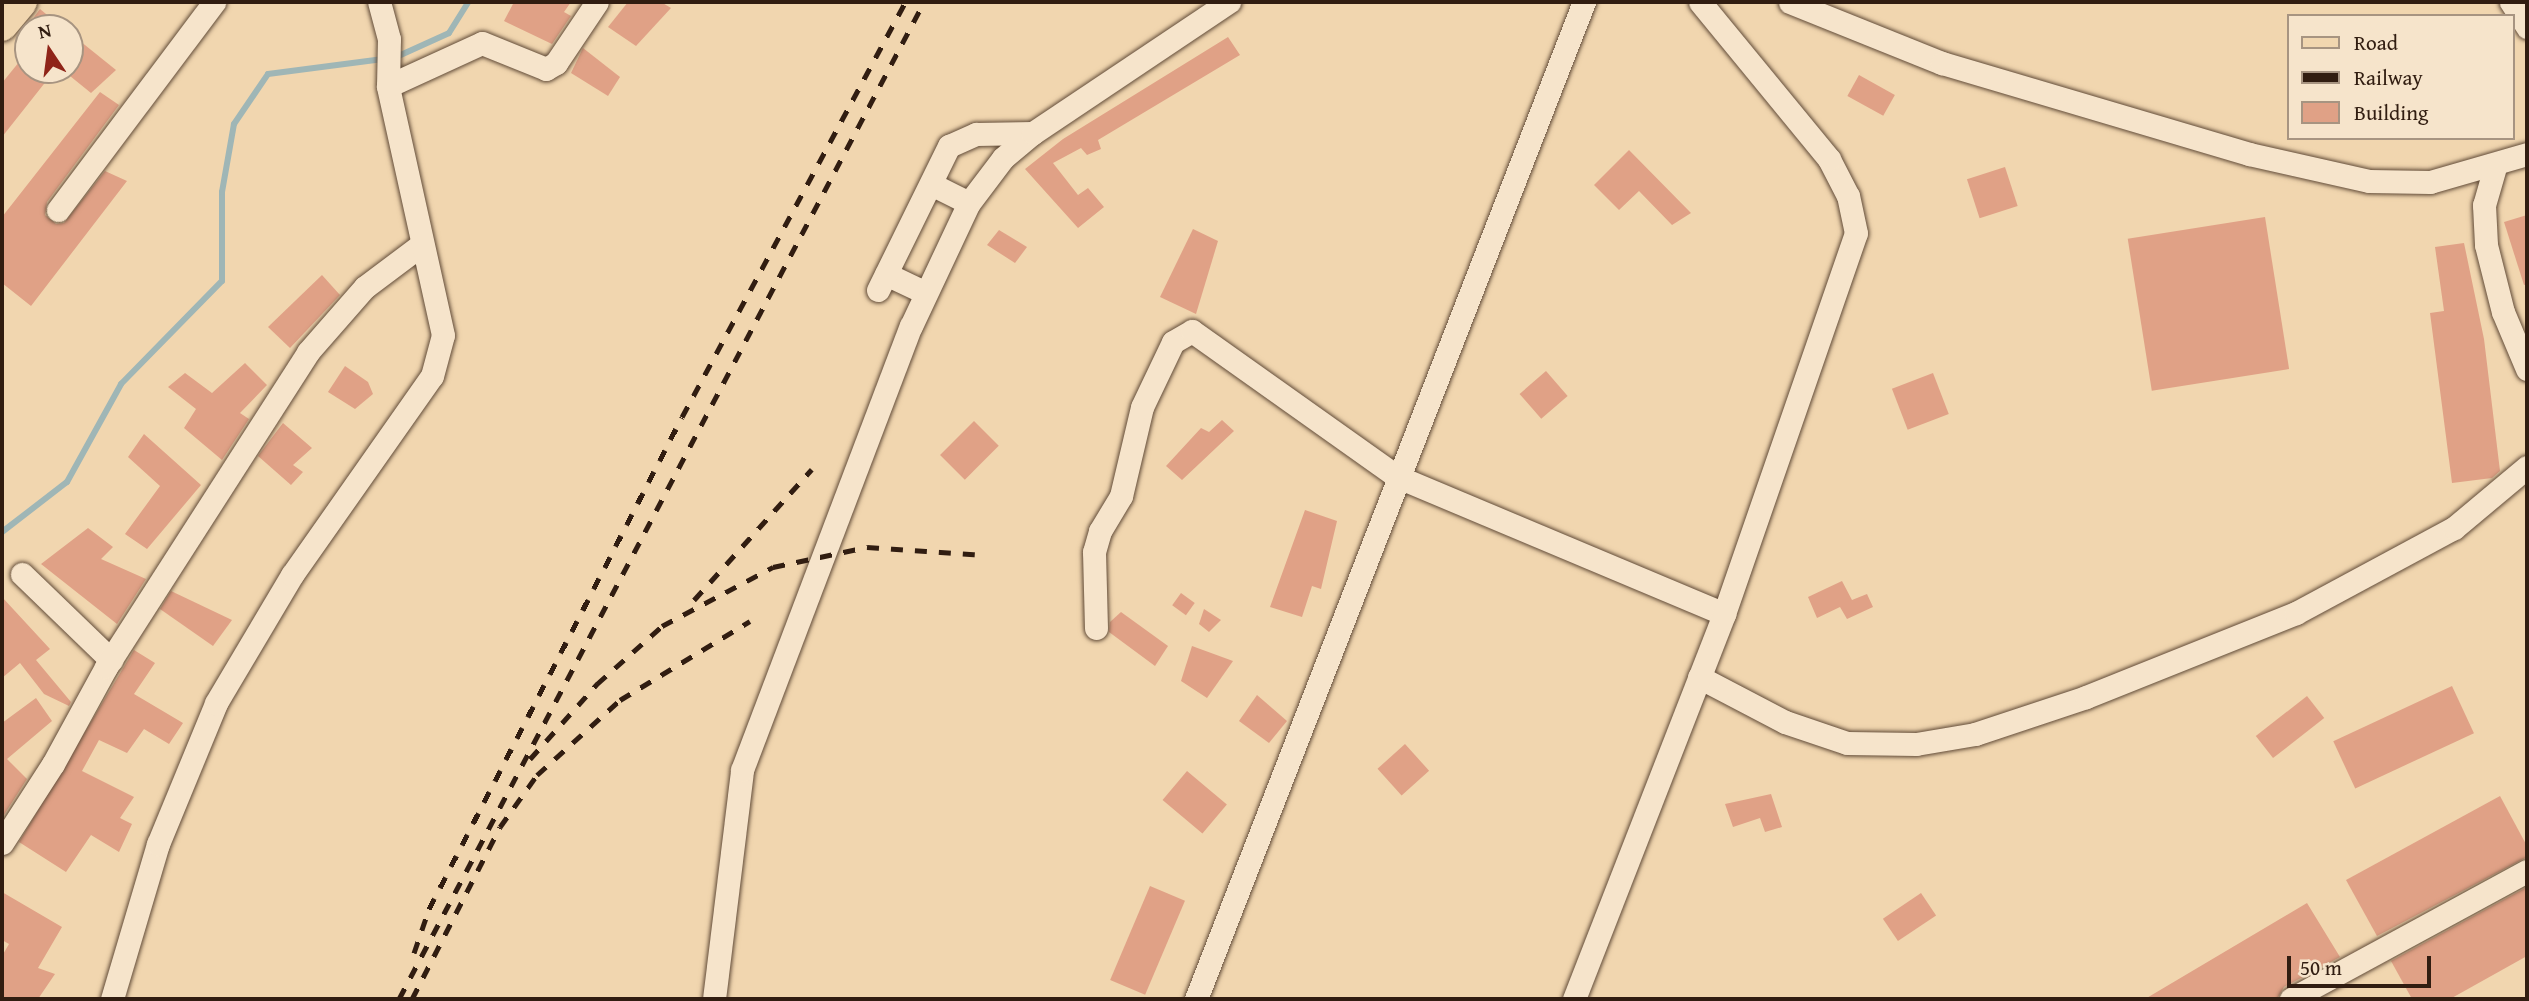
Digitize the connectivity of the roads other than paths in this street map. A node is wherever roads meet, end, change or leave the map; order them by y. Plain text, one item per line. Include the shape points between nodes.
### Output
1 (22, 2) edge
2 (214, 2) edge
3 (379, 2) edge
4 (597, 2) edge
5 (1229, 2) edge
6 (1584, 2) edge
7 (1700, 2) edge
8 (1790, 2) edge
9 (2511, 2) edge
10 (2, 26) edge
11 (2527, 27) edge
12 (388, 80) junction
13 (1033, 133) junction
14 (2527, 154) edge
15 (2495, 167) junction
16 (930, 184) junction
17 (969, 203) junction
18 (58, 210) dead end
19 (421, 245) junction
20 (926, 293) junction
21 (2527, 369) edge
22 (2527, 467) edge
23 (1396, 476) junction
24 (22, 574) dead end
25 (1724, 614) junction
26 (1096, 628) dead end
27 (111, 660) junction
28 (1699, 677) junction
29 (2, 843) edge
30 (2527, 871) edge
31 (113, 999) edge
32 (714, 999) edge
33 (1196, 999) edge
34 (1574, 999) edge
35 (2291, 999) edge

1 - 10 main road
2 - 18 street
3 - 12 street via 389,39
4 - 12 street via 556,63 546,69 482,43
5 - 13 street
6 - 23 street
7 - 25 street via 1829,159 1848,196 1856,233
8 - 15 street via 1942,62 2249,154 2369,181 2430,181
9 - 11 street
12 - 19 street
13 - 16 street via 958,138
13 - 17 street via 1003,158
14 - 15 street
15 - 21 street via 2484,205 2486,245 2503,312
16 - 17 street
16 - 20 street via 882,282
17 - 20 street
19 - 27 street via 365,287 308,352
19 - 31 street via 443,335 432,376 292,575 216,703 158,844
20 - 32 street via 742,770
22 - 28 street via 2455,528 2296,613 2086,697 1975,734 1916,744 1847,743 1785,722
23 - 25 street
23 - 26 street via 1192,331 1180,334 1142,408 1121,496 1097,541
23 - 33 street
24 - 27 street
25 - 28 street
27 - 29 street
28 - 34 street
30 - 35 street

